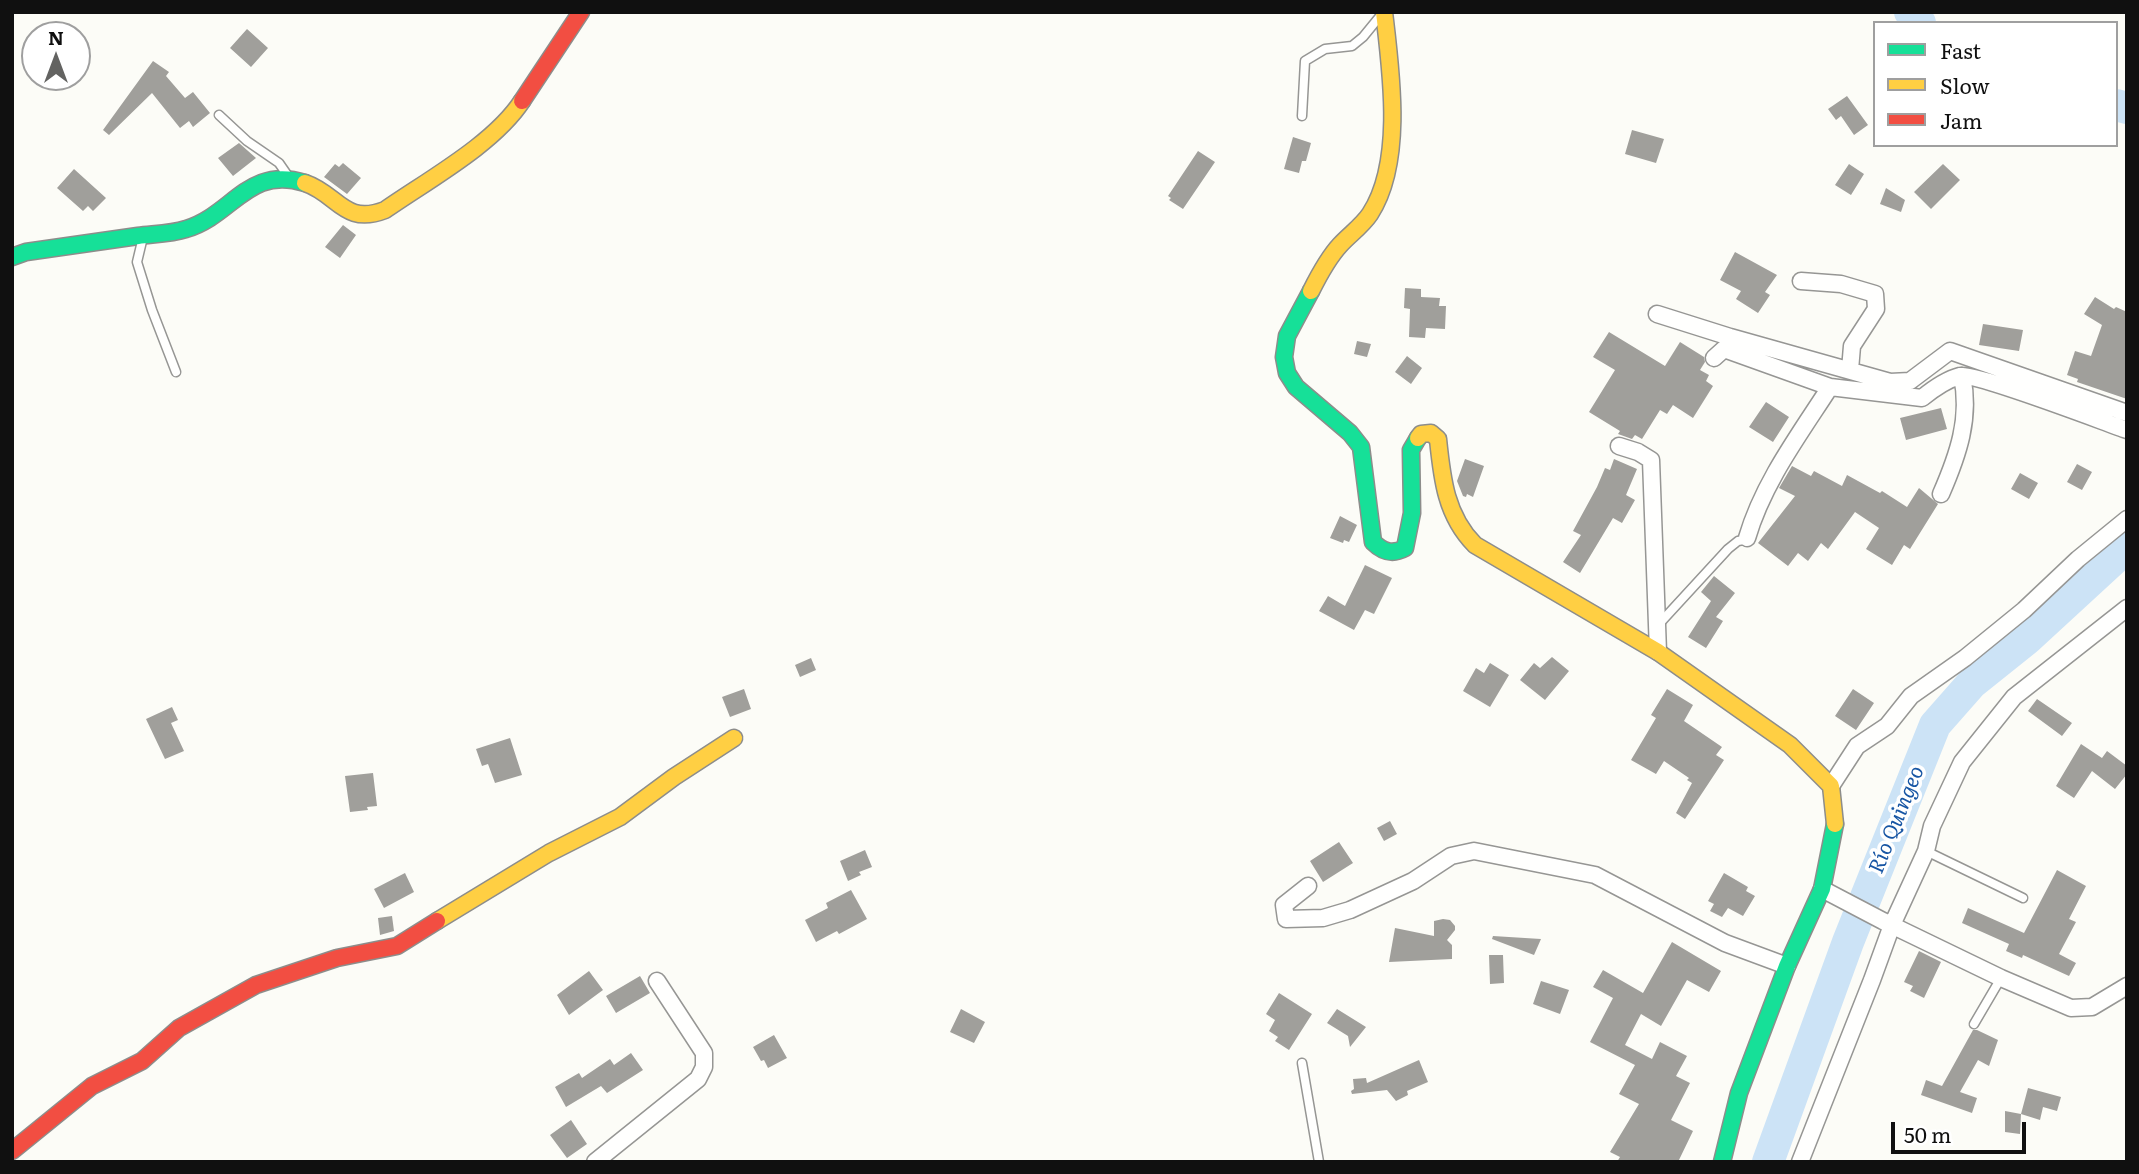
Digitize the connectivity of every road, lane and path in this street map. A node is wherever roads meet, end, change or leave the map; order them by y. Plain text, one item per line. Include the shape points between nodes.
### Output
1 (581, 12) edge
2 (1383, 12) edge
3 (219, 115) dead end
4 (1302, 116) dead end
5 (290, 178) junction
6 (143, 234) junction
7 (12, 257) edge
8 (1801, 281) dead end
9 (1657, 314) dead end
10 (1714, 358) dead end
11 (1850, 370) junction
12 (176, 372) dead end
13 (1962, 376) junction
14 (1830, 387) junction
15 (2127, 413) edge
16 (2127, 430) edge
17 (1619, 446) dead end
18 (1941, 494) dead end
19 (2127, 519) edge
20 (1750, 539) joint
21 (2127, 608) edge
22 (1657, 626) junction
23 (1658, 652) junction
24 (734, 738) dead end
25 (1831, 786) junction
26 (1926, 851) junction
27 (1308, 886) dead end
28 (1822, 889) junction
29 (2023, 898) dead end
30 (1887, 923) junction
31 (1787, 966) junction
32 (2001, 978) junction
33 (657, 981) dead end
34 (2127, 986) edge
35 (1974, 1024) dead end
36 (1302, 1062) dead end
37 (12, 1151) edge
38 (595, 1162) edge
39 (1319, 1162) edge
40 (1723, 1162) edge
41 (1801, 1162) edge

1 - 5 street via 512,117 385,210 372,215 349,213 310,184
2 - 4 lane via 1352,47 1325,49 1305,61
2 - 23 street via 1389,47 1391,142 1381,190 1371,214 1334,252 1287,336 1284,359 1290,380 1300,395 1334,417 1361,447 1373,542 1378,548 1398,553 1405,548 1412,513 1411,450 1421,434 1431,433 1438,439 1443,483 1460,530 1475,545
3 - 5 lane via 279,163
5 - 6 street via 269,179 254,186 187,229
6 - 7 street
6 - 12 lane via 137,262
8 - 11 street via 1841,284 1875,294 1876,309 1852,346
9 - 11 street
10 - 14 street via 1724,349
11 - 15 street via 1890,382 1910,381 1950,351
13 - 14 street via 1922,398
13 - 16 street
13 - 18 street via 1964,426
14 - 20 street via 1755,512
17 - 22 street via 1651,460
19 - 25 street via 2024,610 1911,696 1886,726 1857,746
20 - 22 lane via 1738,541 1728,550
21 - 26 street via 2014,697 1975,743 1937,815
22 - 23 street
23 - 25 street via 1790,745
24 - 37 street via 620,817 549,853 397,946 337,958 256,985 206,1012 179,1028 142,1061 92,1086
25 - 28 street via 1836,816
26 - 29 lane
26 - 30 street
27 - 31 street via 1284,905 1286,919 1323,918 1350,910 1413,881 1451,856 1474,851 1523,859 1595,875 1725,943
28 - 30 street
28 - 31 street
30 - 32 street
30 - 41 street via 1855,1025
31 - 40 street via 1739,1093
32 - 34 street via 2071,1008 2092,1007
32 - 35 lane
33 - 38 street via 704,1053 704,1067 698,1079
36 - 39 lane

